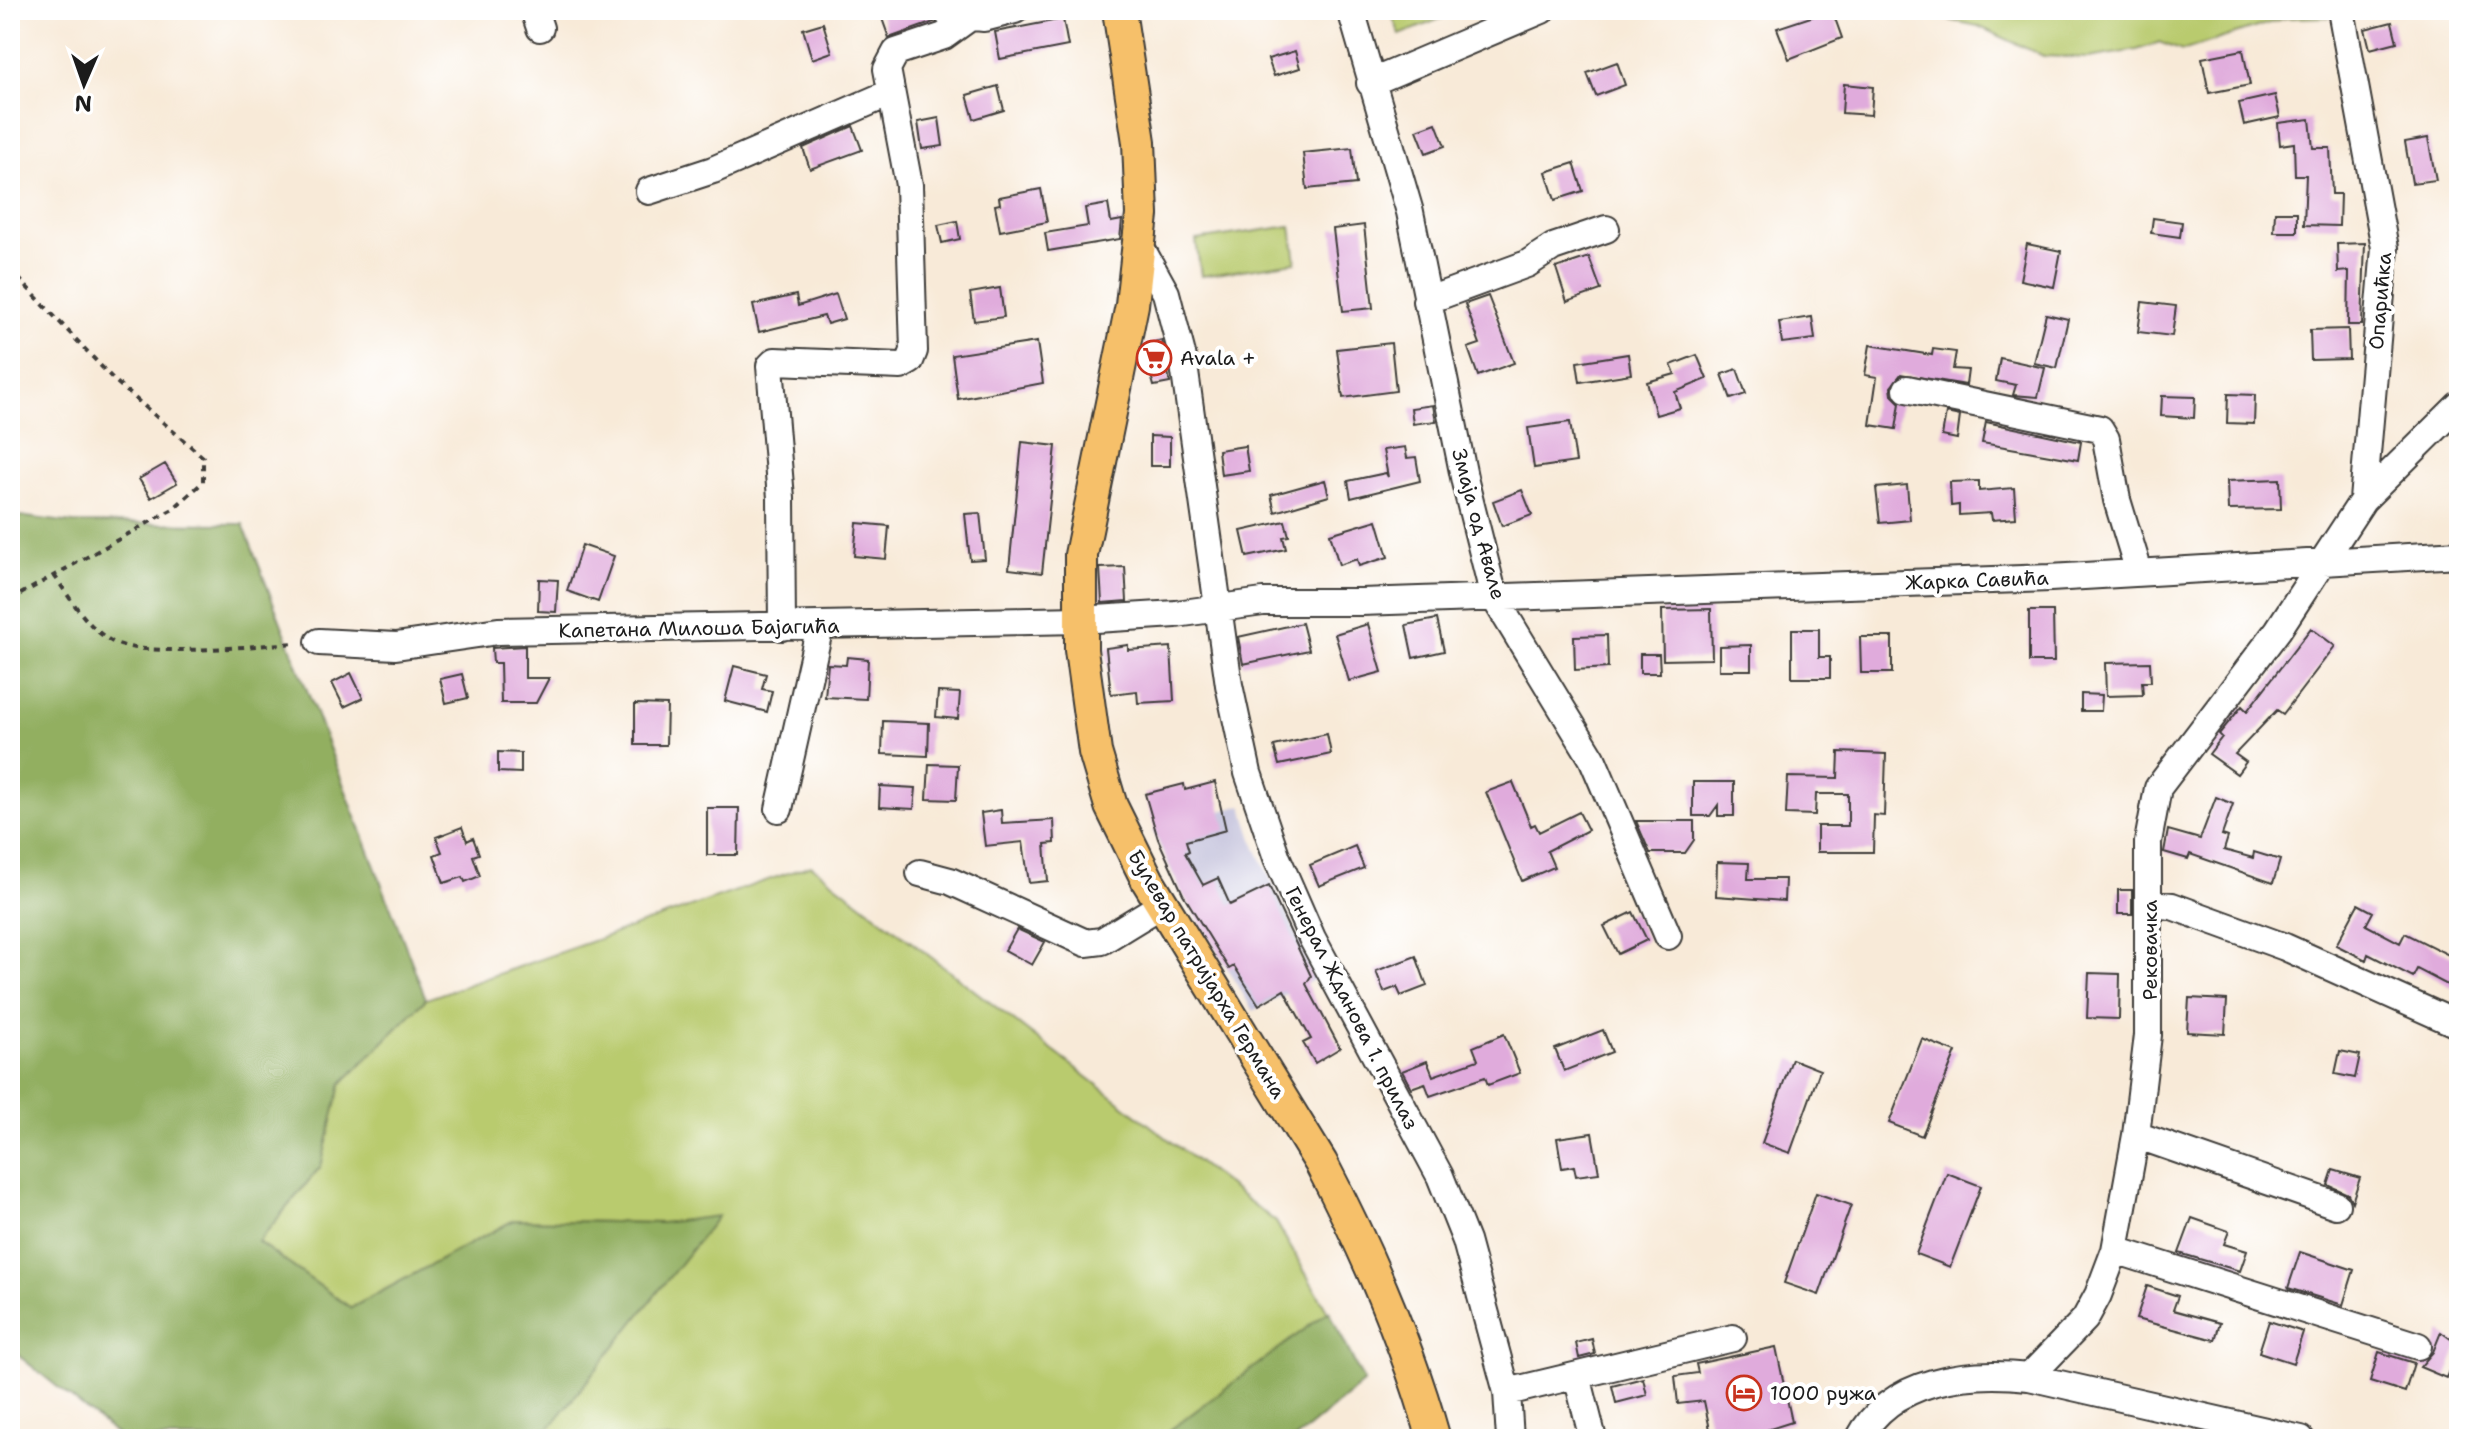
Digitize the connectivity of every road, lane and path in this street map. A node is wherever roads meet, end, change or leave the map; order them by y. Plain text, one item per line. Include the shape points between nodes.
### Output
1 (1119, 10) edge
2 (1351, 10) edge
3 (1542, 10) edge
4 (2341, 10) edge
5 (1002, 12) edge
6 (956, 14) edge
7 (1370, 83) junction
8 (890, 93) junction
9 (649, 191) dead end
10 (1606, 229) dead end
11 (1140, 246) junction
12 (10, 269) edge
13 (1426, 301) junction
14 (1907, 389) dead end
15 (2459, 405) edge
16 (2363, 500) junction
17 (2459, 554) edge
18 (2323, 559) junction
19 (2139, 572) junction
20 (54, 575) junction
21 (1494, 597) junction
22 (10, 600) edge
23 (1218, 608) junction
24 (1080, 620) junction
25 (820, 626) junction
26 (782, 627) junction
27 (319, 642) joint
28 (779, 809) dead end
29 (920, 873) dead end
30 (2150, 904) junction
31 (1161, 905) junction
32 (1668, 936) dead end
33 (2459, 1025) edge
34 (2136, 1135) junction
35 (2336, 1205) dead end
36 (2115, 1250) junction
37 (1733, 1338) dead end
38 (2418, 1346) dead end
39 (1577, 1376) junction
40 (2029, 1377) junction
41 (1507, 1392) junction
42 (2287, 1437) edge
43 (1434, 1439) edge
44 (1510, 1439) edge
45 (1593, 1439) edge
46 (1859, 1439) edge

1 - 11 main road, Булевар патријарха Германа via 1140,153
2 - 7 street, Змаја од Авале
3 - 7 street
4 - 16 street, Опарићка via 2385,248
5 - 6 street
6 - 8 street via 944,36 896,52 887,69
7 - 13 street, Змаја од Авале via 1410,212
8 - 9 street via 713,170
8 - 26 street via 909,185 914,351 901,366 775,361 770,366 781,498
10 - 13 street
11 - 23 street, Генерал Жданова 1. прилаз via 1166,293 1183,358
11 - 24 main road, Булевар патријарха Германа via 1081,555
12 - 20 path via 114,380 203,457 203,482 173,509
13 - 21 street, Змаја од Авале
14 - 19 street via 2100,429
15 - 16 street, Рековачка
16 - 18 street, Рековачка
17 - 18 street, Жарка Савића
18 - 19 street, Жарка Савића
18 - 30 street, Рековачка via 2278,630 2164,776 2151,815
19 - 21 street, Жарка Савића
20 - 22 path
20 - 27 path via 78,611 112,642 157,650
21 - 23 street, Жарка Савића via 1263,602
21 - 32 street, Змаја од Авале via 1592,758
23 - 24 street, Капетана Милоша Бајагића
23 - 41 street, Генерал Жданова 1. прилаз via 1229,685 1262,818 1312,938 1440,1176 1466,1241
24 - 25 street, Капетана Милоша Бајагића
24 - 31 main road, Булевар патријарха Германа via 1098,763 1111,806
25 - 26 street, Капетана Милоша Бајагића
25 - 28 street
26 - 27 street, Капетана Милоша Бајагића via 498,631 396,646
29 - 31 street via 950,881 1086,943 1102,941
30 - 33 street via 2172,906 2285,947
30 - 34 street, Рековачка via 2148,1035
31 - 43 main road, Булевар патријарха Германа via 1343,1206 1395,1323
34 - 35 street
34 - 36 street, Рековачка
36 - 38 street
36 - 40 street, Рековачка via 2085,1319
37 - 39 street
39 - 41 street
39 - 45 street
40 - 42 street
40 - 46 street via 1970,1376 1931,1384 1877,1412
41 - 44 street, Генерал Жданова 1. прилаз

